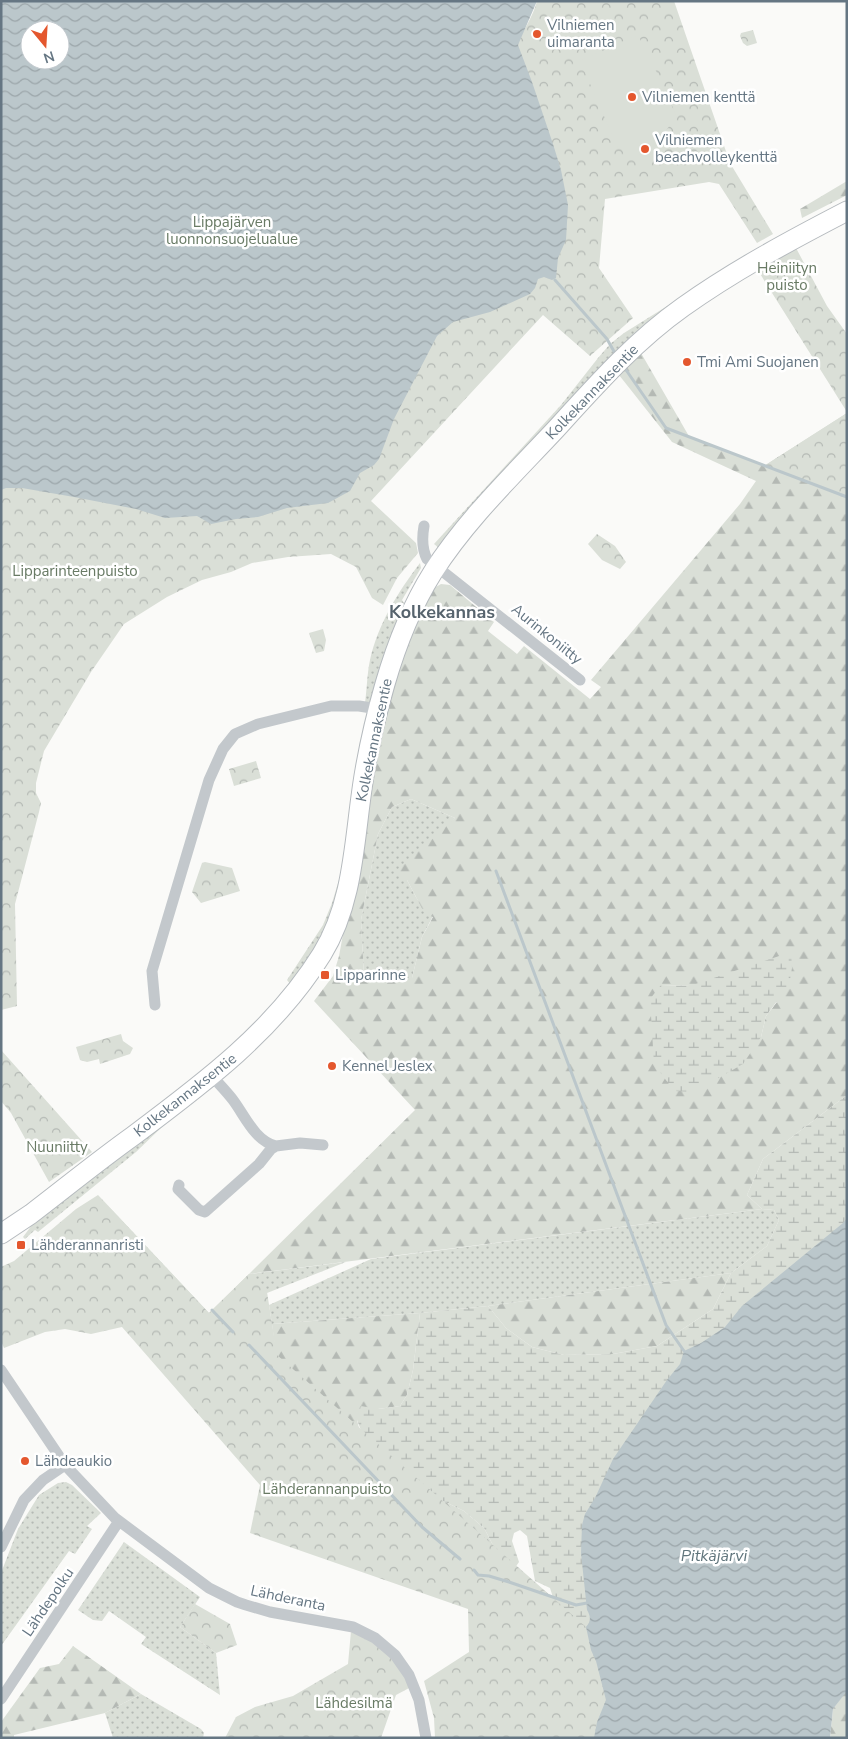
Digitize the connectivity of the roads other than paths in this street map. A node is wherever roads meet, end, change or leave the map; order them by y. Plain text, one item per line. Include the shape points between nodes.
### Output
1 (847, 211) edge
2 (424, 526) dead end
3 (437, 566) junction
4 (580, 680) dead end
5 (378, 709) junction
6 (155, 1005) dead end
7 (212, 1076) junction
8 (323, 1145) dead end
9 (276, 1146) junction
10 (179, 1185) dead end
11 (31, 1214) junction
12 (1, 1234) edge
13 (1, 1243) edge
14 (1, 1370) edge
15 (65, 1465) junction
16 (119, 1521) junction
17 (1, 1547) edge
18 (1, 1699) edge
19 (426, 1738) edge

1 - 3 main road, Kolkekannaksentie via 716,284 630,351 470,524
2 - 3 street, Aurinkoniitty via 424,553
3 - 4 street, Aurinkoniitty
3 - 5 main road, Kolkekannaksentie via 411,613 391,662
5 - 6 street via 331,706 258,724 235,734 223,749 209,780 152,972
5 - 7 main road, Kolkekannaksentie via 364,771 346,896 334,931 322,954 272,1021
7 - 9 street via 261,1139
7 - 11 main road, Kolkekannaksentie
8 - 9 street
9 - 10 street via 205,1212 178,1189
11 - 12 main road, Kolkekannaksentie
11 - 13 main road, Kolkekannaksentie
14 - 15 street, Lähderanta
15 - 16 street, Lähderanta
15 - 17 street via 43,1480 24,1500
16 - 18 street, Lähdepolku
16 - 19 street, Lähderanta via 209,1588 237,1602 270,1612 353,1627 375,1638 395,1655 409,1675 419,1700

